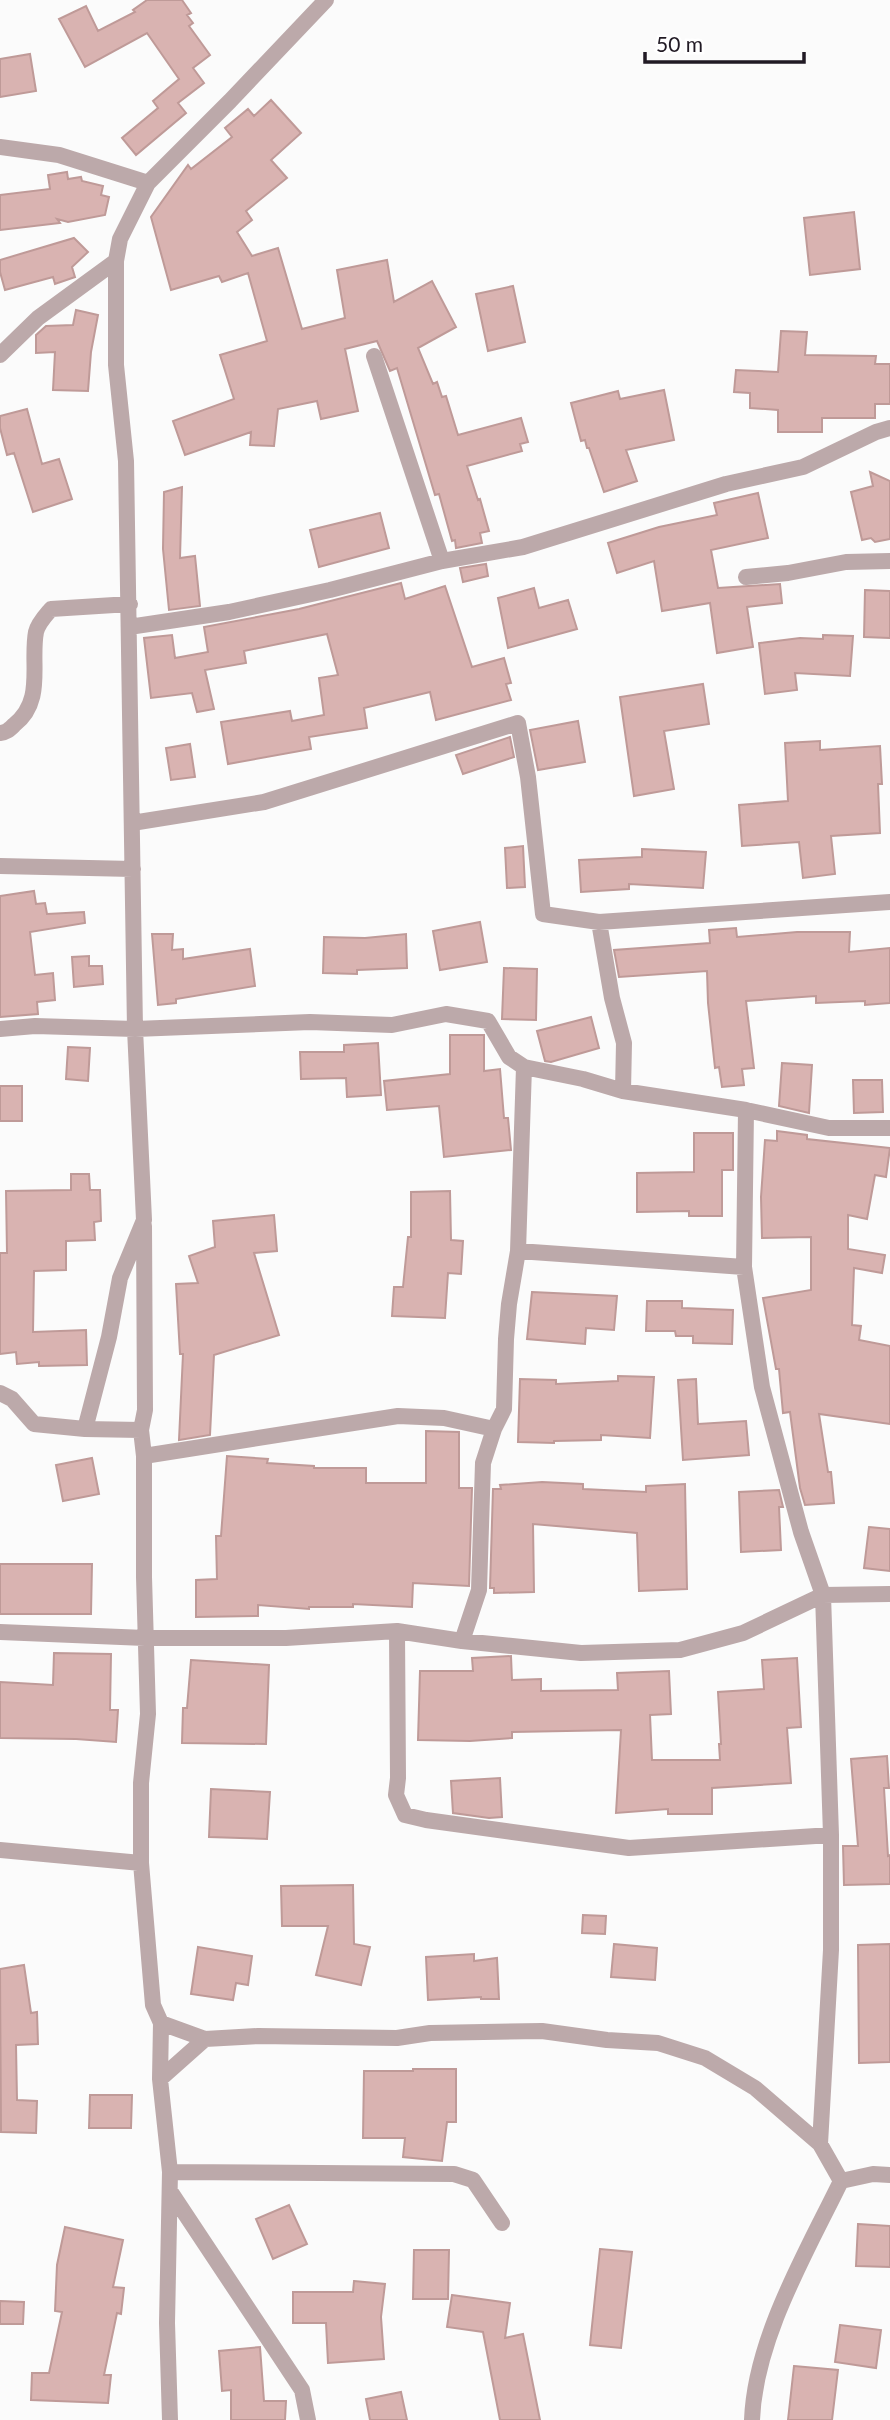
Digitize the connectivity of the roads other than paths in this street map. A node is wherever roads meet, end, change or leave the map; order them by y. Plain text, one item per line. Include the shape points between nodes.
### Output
1 (326, 0) edge
2 (0, 148) edge
3 (148, 183) junction
4 (116, 261) junction
5 (0, 355) edge
6 (374, 356) dead end
7 (890, 428) edge
8 (442, 561) junction
9 (890, 561) edge
10 (746, 577) dead end
11 (130, 604) junction
12 (129, 627) junction
13 (0, 733) edge
14 (132, 823) junction
15 (0, 866) edge
16 (134, 869) junction
17 (890, 902) edge
18 (599, 922) junction
19 (0, 1029) edge
20 (135, 1029) junction
21 (524, 1067) junction
22 (623, 1091) junction
23 (746, 1110) junction
24 (890, 1128) edge
25 (144, 1220) junction
26 (518, 1251) junction
27 (744, 1266) junction
28 (0, 1393) edge
29 (85, 1429) junction
30 (494, 1429) junction
31 (141, 1430) junction
32 (144, 1456) junction
33 (890, 1594) edge
34 (823, 1595) junction
35 (397, 1631) junction
36 (0, 1632) edge
37 (145, 1638) junction
38 (462, 1641) junction
39 (831, 1835) junction
40 (0, 1850) edge
41 (141, 1863) junction
42 (161, 2023) junction
43 (205, 2039) junction
44 (160, 2079) junction
45 (820, 2144) junction
46 (890, 2161) edge
47 (170, 2172) junction
48 (873, 2174) junction
49 (890, 2175) edge
50 (841, 2181) junction
51 (170, 2191) junction
52 (502, 2223) dead end
53 (170, 2420) edge
54 (308, 2420) edge
55 (752, 2420) edge

1 - 3 street
2 - 3 street via 59,155
3 - 4 street via 120,239
4 - 5 street via 38,318
4 - 11 street via 116,365 126,461
6 - 8 street
7 - 8 street via 803,467 726,484 523,547
8 - 12 street via 229,612
9 - 10 street via 846,562
11 - 12 street
11 - 13 street via 51,609 36,630 29,708
12 - 14 street
14 - 16 street
14 - 18 street via 264,802 518,723 543,914
15 - 16 street
16 - 20 street
17 - 18 street
18 - 22 street via 624,1043
19 - 20 street
20 - 21 street via 310,1022 392,1025 446,1014 488,1021 509,1057
20 - 25 street
21 - 22 street
21 - 26 street
22 - 23 street
23 - 24 street via 829,1128
23 - 27 street
25 - 29 street via 120,1278
25 - 31 street via 145,1410
26 - 27 street
26 - 30 street via 506,1339 504,1409
27 - 34 street via 762,1387
28 - 29 street via 12,1399 34,1424
29 - 31 street
30 - 32 street via 444,1418 398,1416
30 - 38 street via 483,1462 480,1590
31 - 32 street
32 - 37 street
33 - 34 street
34 - 38 street via 743,1633 680,1650 581,1653
34 - 39 street
35 - 37 street via 286,1638
35 - 38 street
35 - 39 street via 396,1795 405,1815 629,1849
36 - 37 street
37 - 41 street via 148,1714 141,1783
39 - 45 street via 829,2013
40 - 41 street
41 - 42 street via 153,2005
42 - 43 street
42 - 44 street
43 - 44 street
43 - 45 street via 397,2038 542,2031 658,2043 705,2058 755,2088
44 - 47 street
45 - 50 street
46 - 48 street
47 - 51 street
47 - 52 street via 454,2174 473,2180
48 - 49 street
48 - 50 street
50 - 55 street via 785,2293 754,2390
51 - 53 street
51 - 54 street via 302,2390

